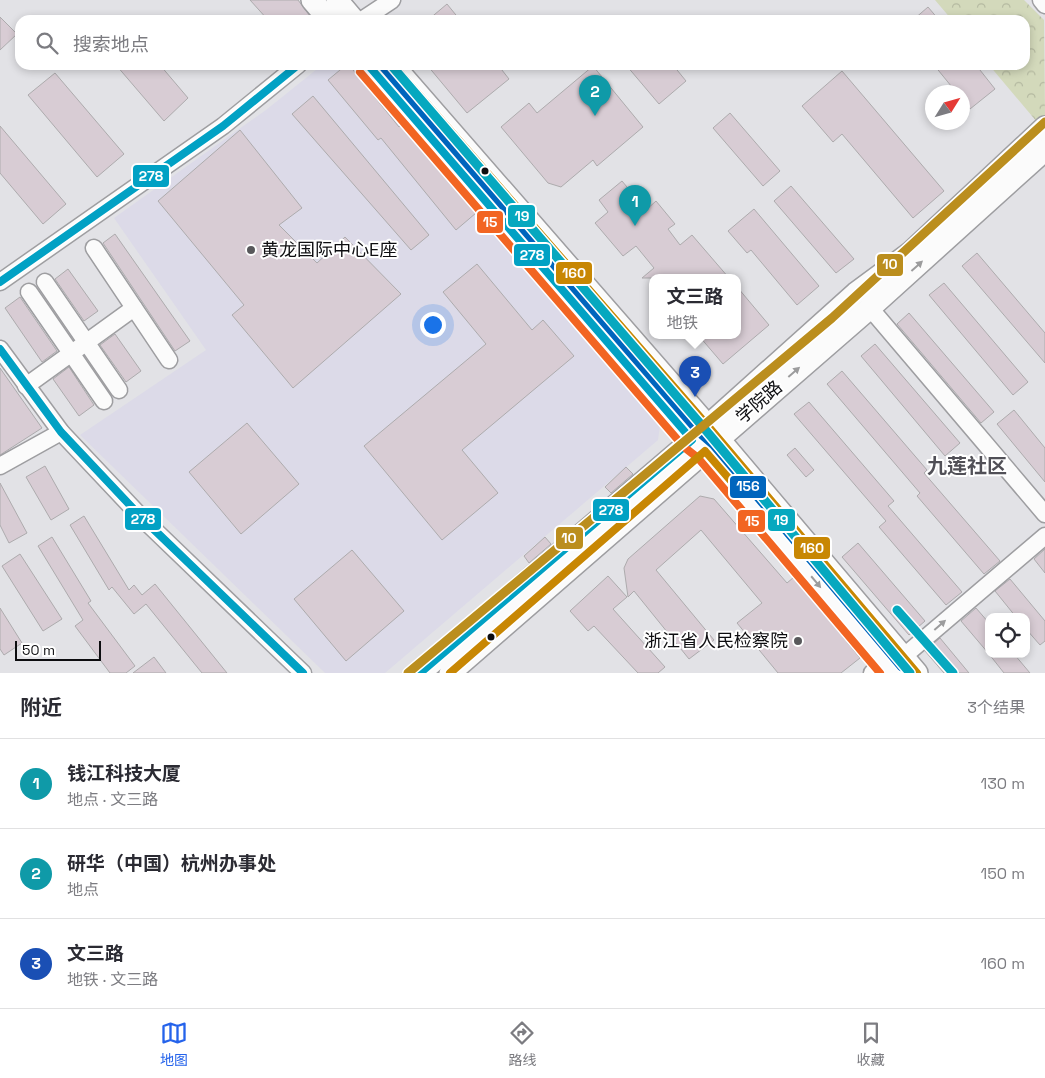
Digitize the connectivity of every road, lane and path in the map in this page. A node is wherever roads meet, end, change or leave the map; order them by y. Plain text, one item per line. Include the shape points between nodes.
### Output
1 (312, 0) edge
2 (337, 0) edge
3 (392, 0) edge
4 (1040, 0) edge
5 (1045, 5) edge
6 (325, 15) edge
7 (350, 15) edge
8 (370, 15) edge
9 (292, 70) edge
10 (373, 70) edge
11 (398, 70) edge
12 (1045, 127) edge
13 (1045, 150) edge
14 (94, 248) dead end
15 (0, 282) edge
16 (45, 282) dead end
17 (28, 292) dead end
18 (134, 308) junction
19 (870, 308) junction
20 (87, 341) junction
21 (0, 349) edge
22 (72, 354) junction
23 (169, 360) dead end
24 (26, 386) junction
25 (119, 390) dead end
26 (104, 401) dead end
27 (61, 432) junction
28 (706, 438) junction
29 (0, 466) edge
30 (1045, 514) edge
31 (1045, 536) edge
32 (895, 665) edge
33 (303, 673) edge
34 (420, 673) edge
35 (450, 673) edge

1 - 6 main road
2 - 7 main road
3 - 8 street
4 - 5 street
9 - 15 street via 223,126
10 - 28 main road
11 - 28 main road
12 - 28 main road, 学院路 via 910,253 856,293
19 -> 13 main road, 学院路
14 - 18 street
16 - 20 street
17 - 22 street
18 - 20 street
18 - 23 street
28 -> 19 main road, 学院路
19 - 30 street
20 - 22 street
20 - 25 street
21 - 24 street
22 - 24 street
22 - 26 street
24 - 27 street
27 - 29 street
27 - 33 street via 144,519
28 - 32 main road
28 - 34 main road, 学院路
28 - 35 main road, 学院路
32 -> 31 street

